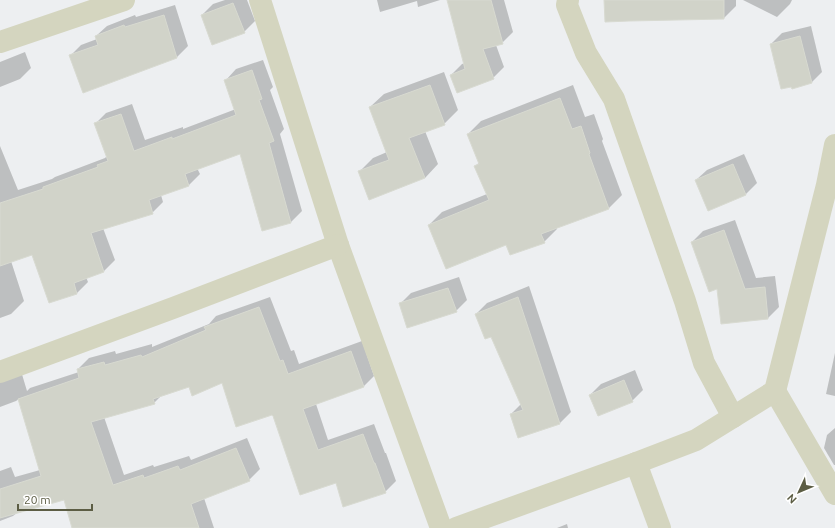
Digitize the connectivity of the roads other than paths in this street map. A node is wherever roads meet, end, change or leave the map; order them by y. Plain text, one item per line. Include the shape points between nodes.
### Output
1 (124, 0) edge
2 (260, 0) edge
3 (568, 0) edge
4 (0, 42) edge
5 (835, 145) edge
6 (831, 186) edge
7 (338, 245) junction
8 (0, 372) edge
9 (775, 391) junction
10 (733, 417) junction
11 (636, 463) junction
12 (835, 494) edge
13 (441, 528) edge
14 (456, 528) edge
15 (660, 528) edge

1 - 4 street
2 - 7 street
3 - 10 street via 567,5 586,53 614,99 685,301 704,363
5 - 6 street
6 - 9 street
7 - 8 street
7 - 13 street
9 - 10 street
9 - 12 street
10 - 11 street via 696,440
11 - 14 street
11 - 15 street

